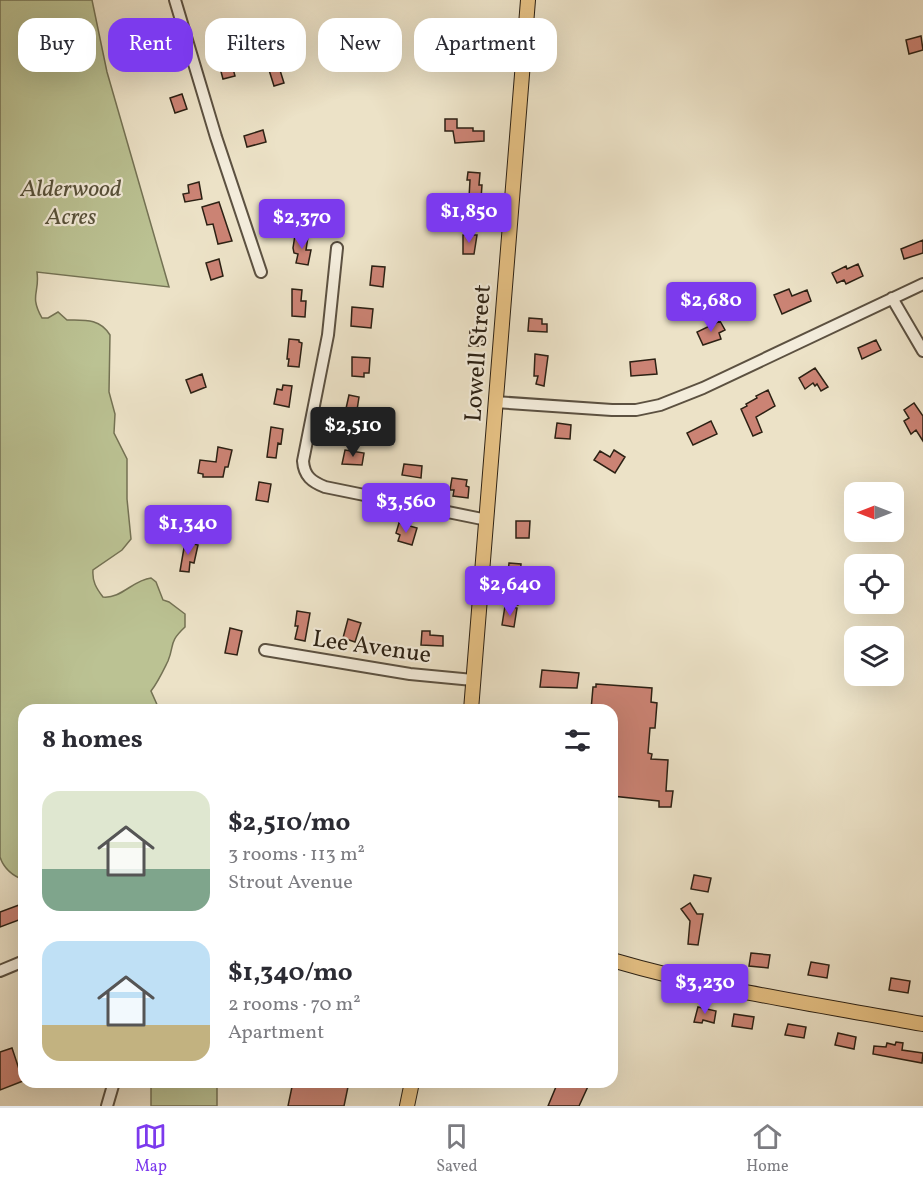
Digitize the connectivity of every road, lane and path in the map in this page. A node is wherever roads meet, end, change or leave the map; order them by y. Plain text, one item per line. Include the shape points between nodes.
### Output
1 (175, 0) edge
2 (528, 0) edge
3 (337, 248) dead end
4 (261, 272) dead end
5 (923, 284) edge
6 (892, 298) junction
7 (923, 351) edge
8 (495, 402) junction
9 (486, 520) junction
10 (265, 650) dead end
11 (473, 680) junction
12 (471, 704) edge
13 (618, 962) edge
14 (18, 964) edge
15 (0, 971) edge
16 (923, 1024) edge
17 (112, 1088) edge
18 (410, 1088) edge
19 (107, 1106) edge
20 (406, 1106) edge

1 - 4 street
2 - 8 main road, Lowell Street
3 - 9 street via 328,335 303,459 305,472 313,482 325,487
5 - 6 street
6 - 7 street
6 - 8 street via 660,405 612,410
8 - 9 main road, Lowell Street
9 - 11 main road, Lowell Street
10 - 11 street, Lee Avenue via 410,674
11 - 12 main road, Lowell Street
13 - 16 main road via 729,989
14 - 15 street
17 - 19 street
18 - 20 main road

